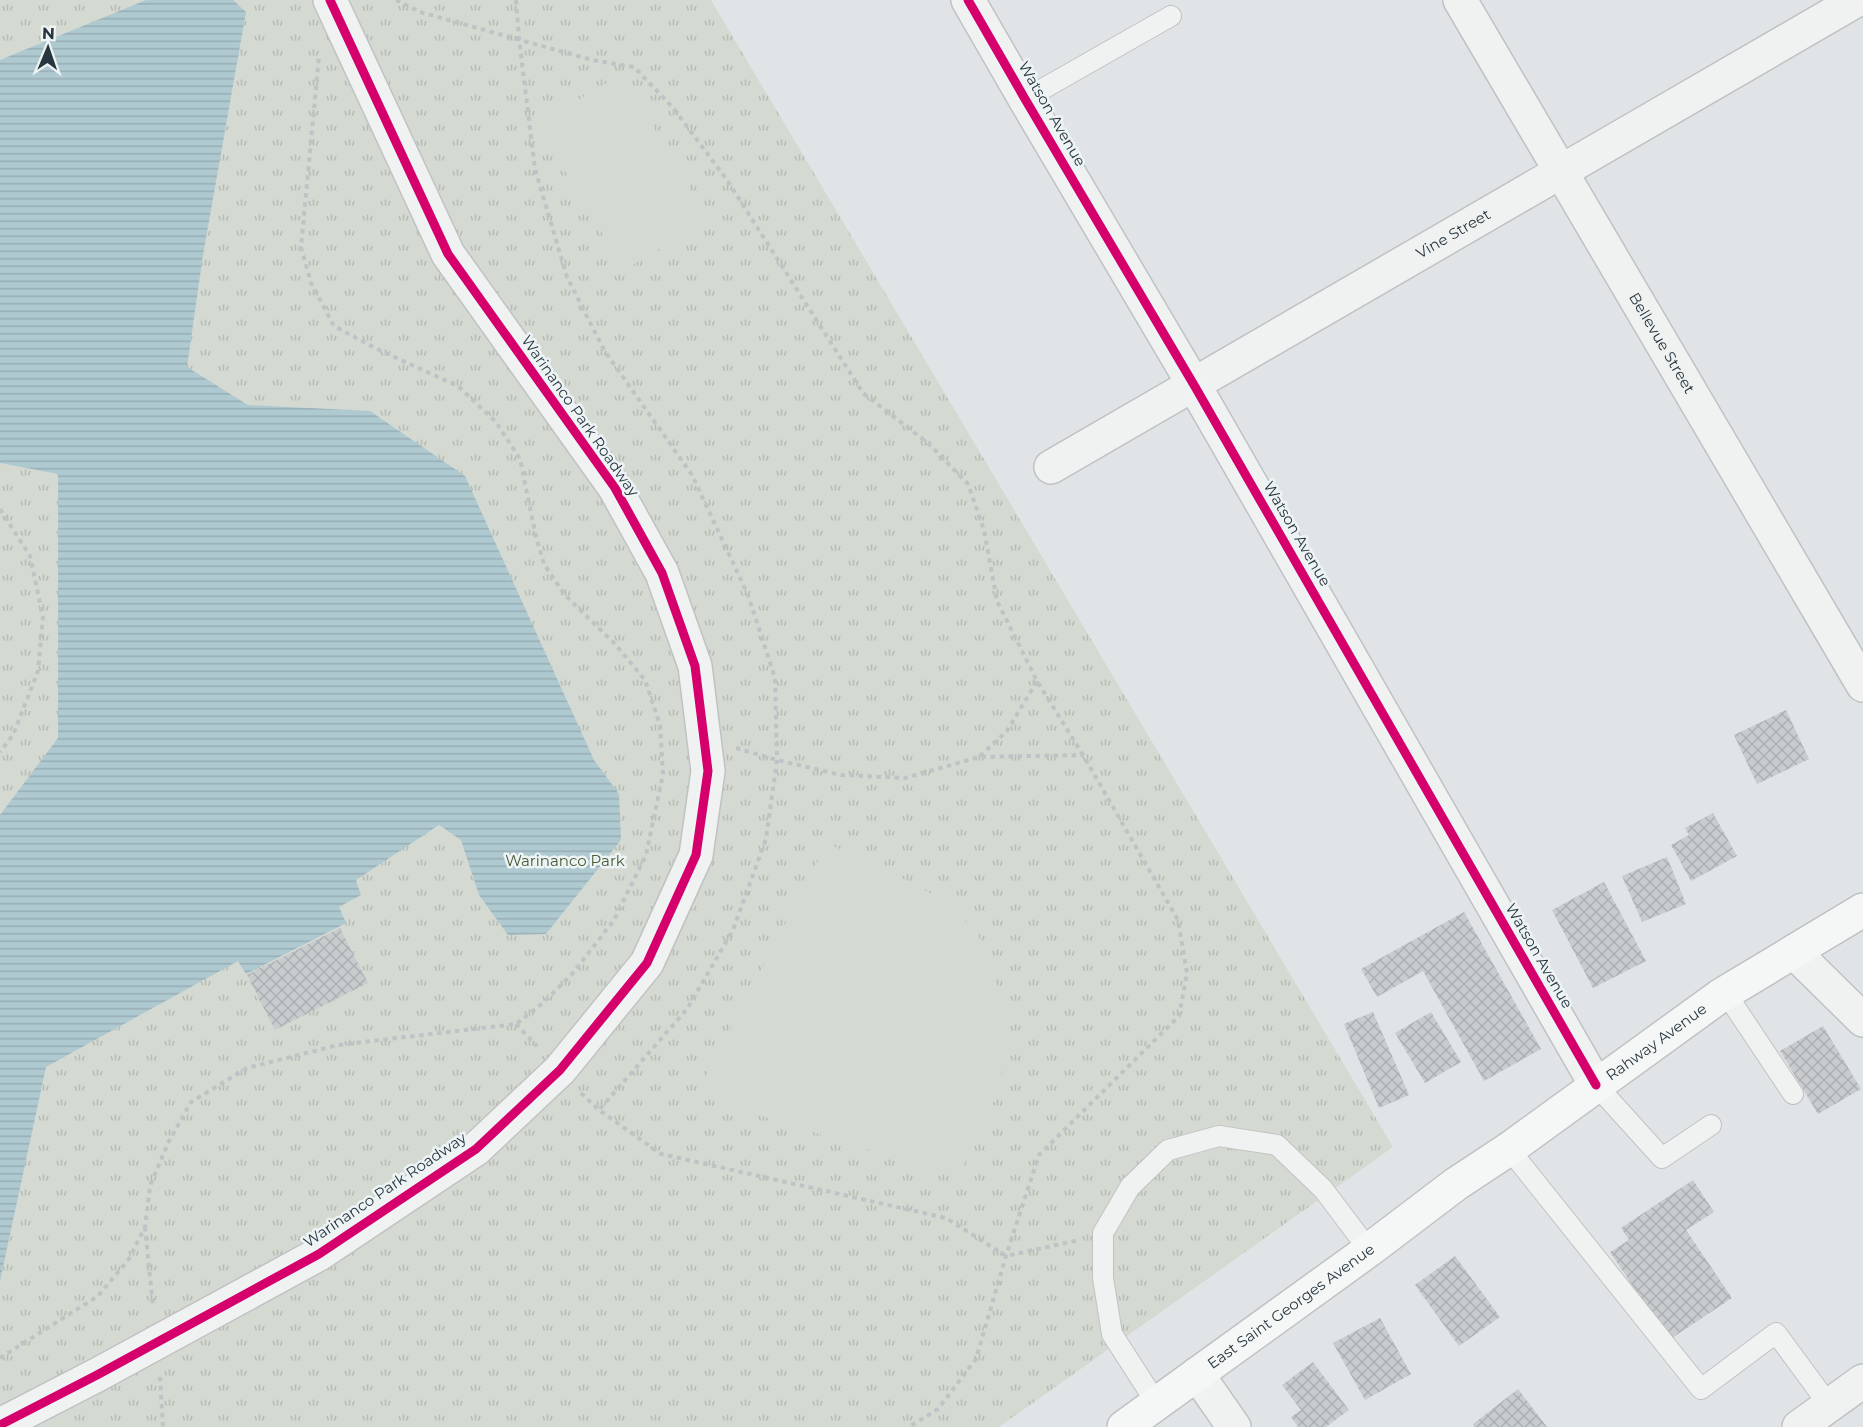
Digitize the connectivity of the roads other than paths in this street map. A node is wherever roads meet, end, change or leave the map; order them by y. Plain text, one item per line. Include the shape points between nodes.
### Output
1 (330, 0) edge
2 (968, 0) edge
3 (1460, 0) edge
4 (1857, 0) edge
5 (1171, 16) dead end
6 (1025, 99) junction
7 (1560, 172) junction
8 (1194, 385) junction
9 (1051, 467) dead end
10 (1863, 685) edge
11 (1863, 910) edge
12 (1794, 952) junction
13 (1725, 992) junction
14 (1863, 1020) edge
15 (1596, 1085) junction
16 (1793, 1094) dead end
17 (1711, 1125) dead end
18 (1509, 1149) junction
19 (1456, 1184) joint
20 (1369, 1250) junction
21 (1197, 1374) junction
22 (1863, 1381) edge
23 (1157, 1404) junction
24 (1829, 1405) junction
25 (0, 1425) edge
26 (1124, 1427) edge
27 (1234, 1427) edge
28 (1799, 1427) edge

1 - 25 street, Warinanco Park Roadway via 448,254 615,488 662,573 695,666 708,771 696,855 647,963 560,1070 476,1149 319,1254
2 - 6 street, Watson Avenue
3 - 7 street, Bellevue Street
4 - 7 street, Vine Street
5 - 6 lane
6 - 8 street, Watson Avenue
7 - 8 street, Vine Street
7 - 10 street, Bellevue Street
8 - 9 street, Vine Street
8 - 15 street, Watson Avenue
11 - 12 main road, Rahway Avenue
12 - 13 main road, Rahway Avenue
12 - 14 street
13 - 15 main road, Rahway Avenue
13 - 16 lane
15 - 17 lane via 1662,1158
15 - 18 main road, Rahway Avenue
18 - 19 main road, Rahway Avenue
18 - 24 lane via 1701,1389 1776,1333
19 - 20 main road, East Saint Georges Avenue
20 - 21 main road, East Saint Georges Avenue
20 - 23 lane via 1323,1189 1277,1145 1219,1137 1168,1150 1130,1187 1103,1233 1103,1278 1112,1334
21 - 23 main road, East Saint Georges Avenue
21 - 27 street
22 - 24 street
23 - 26 main road, East Saint Georges Avenue
24 - 28 street

